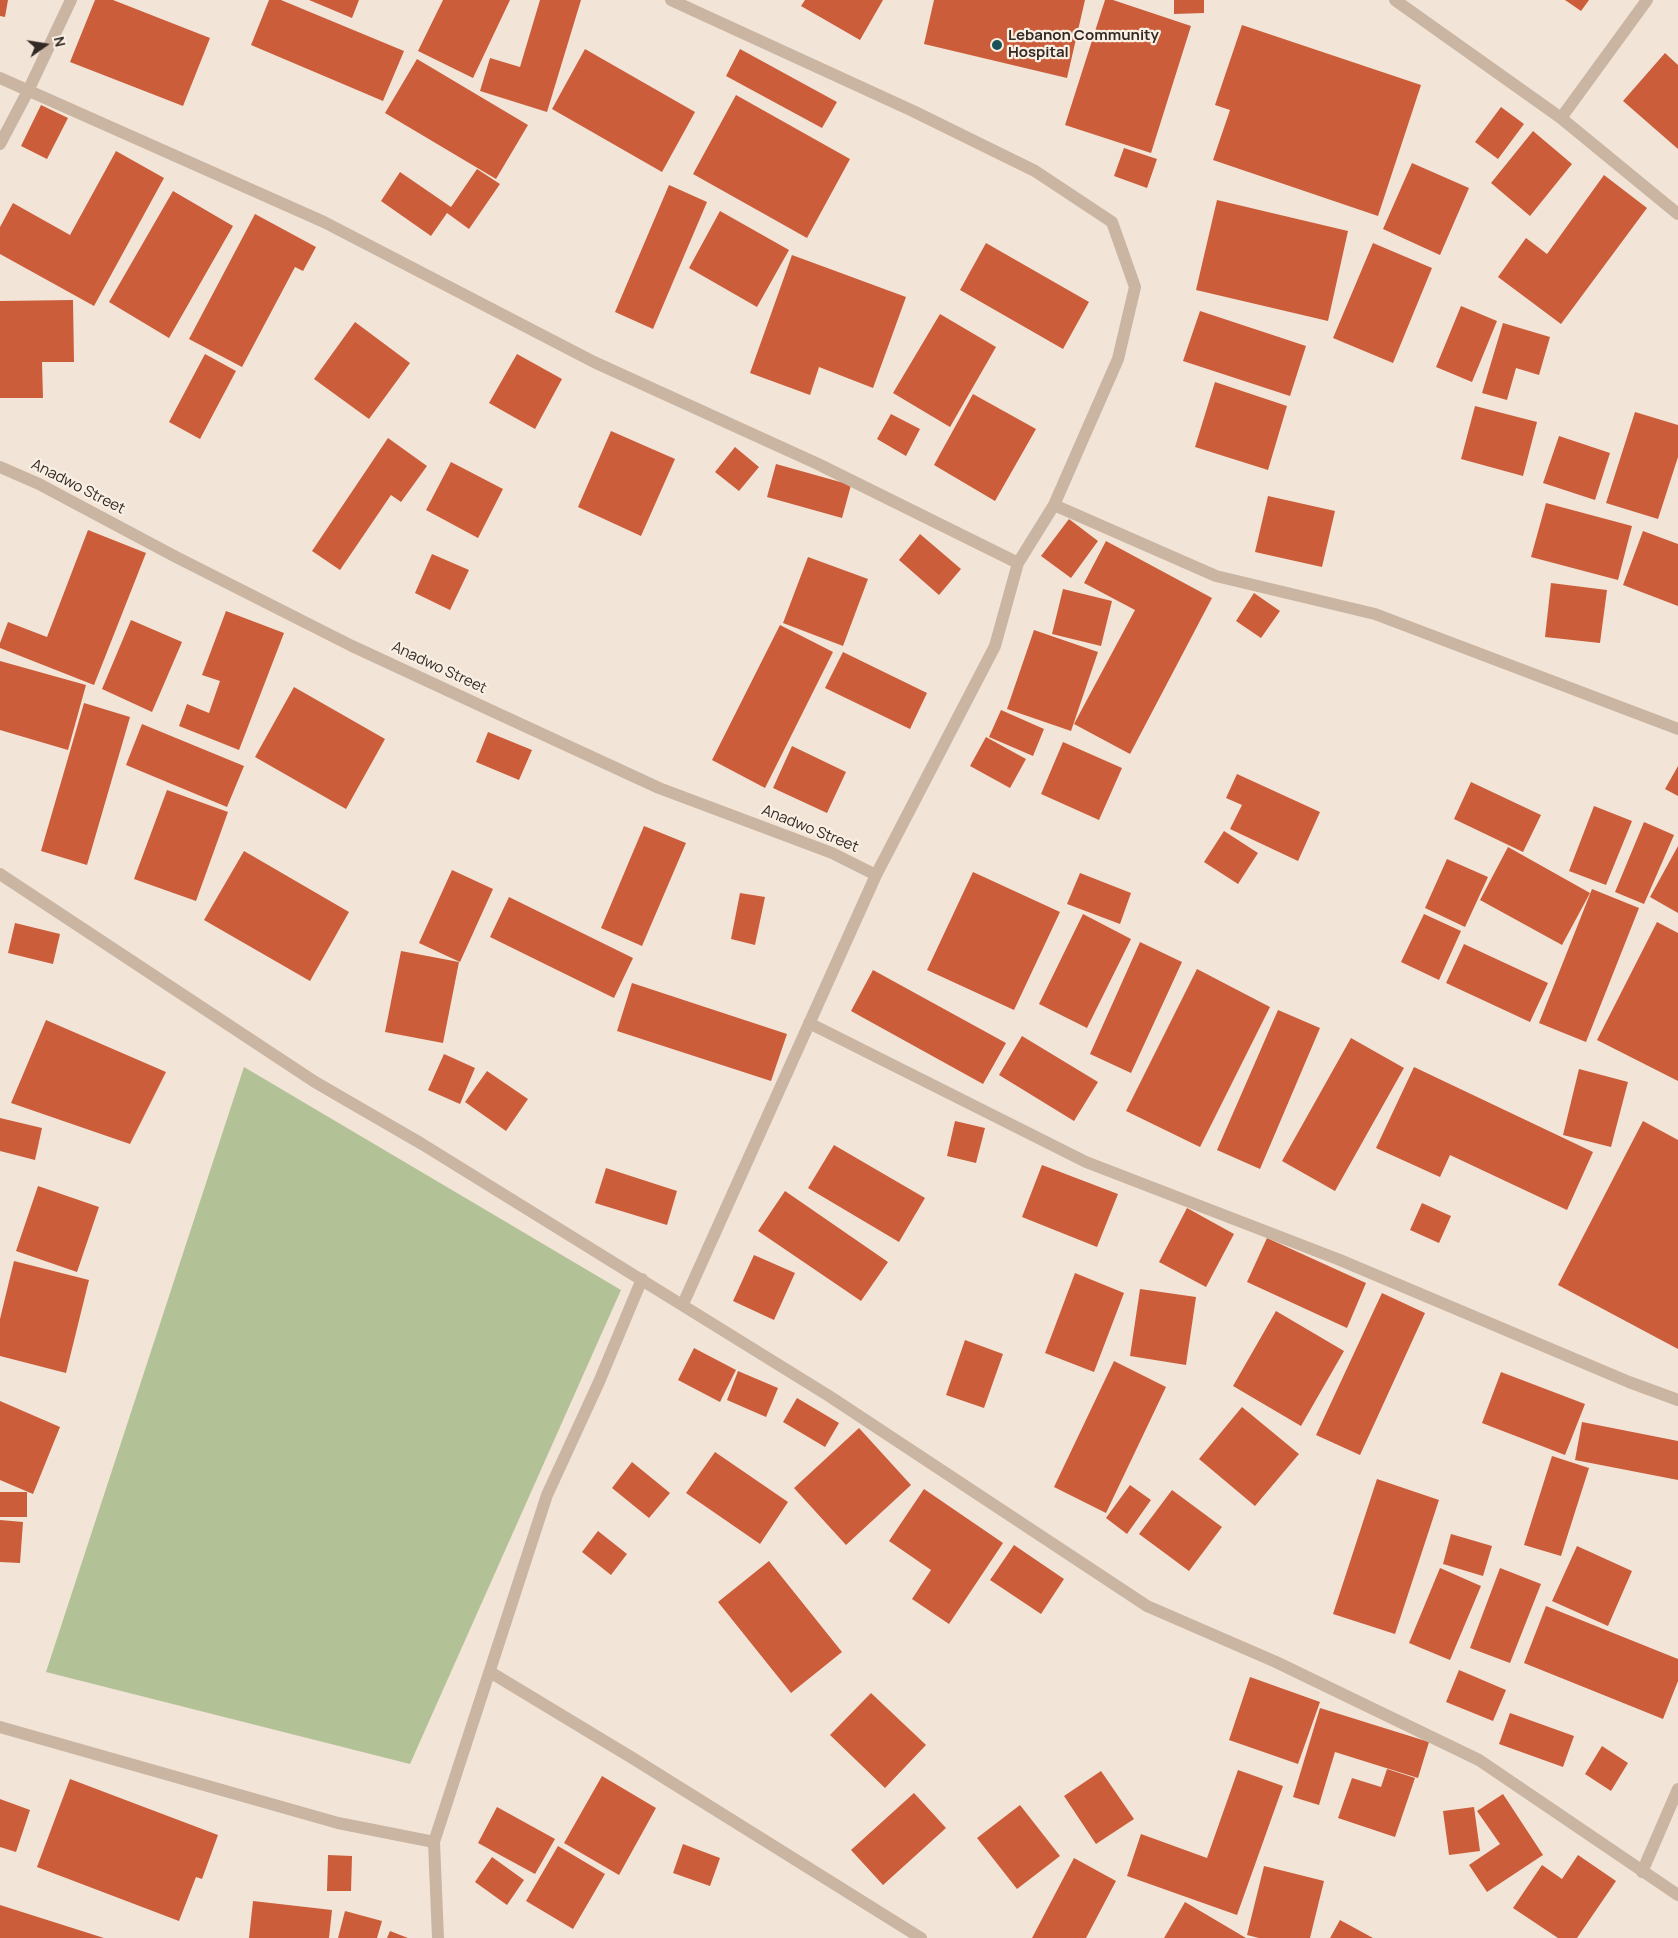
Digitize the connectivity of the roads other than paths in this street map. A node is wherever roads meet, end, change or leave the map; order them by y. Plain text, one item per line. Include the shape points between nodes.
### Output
1 (71, 0) edge
2 (671, 0) edge
3 (1395, 0) edge
4 (1647, 0) edge
5 (0, 78) edge
6 (28, 91) junction
7 (1561, 118) junction
8 (0, 144) edge
9 (1678, 214) edge
10 (0, 467) edge
11 (1054, 506) junction
12 (1018, 563) junction
13 (1678, 729) edge
14 (0, 874) edge
15 (876, 875) junction
16 (809, 1023) junction
17 (642, 1279) junction
18 (683, 1304) junction
19 (1678, 1400) edge
20 (490, 1672) junction
21 (0, 1727) edge
22 (1678, 1789) edge
23 (434, 1842) junction
24 (1642, 1872) junction
25 (1678, 1896) edge
26 (438, 1938) edge
27 (921, 1938) edge

1 - 6 street
2 - 11 street via 1036,171 1112,222 1135,287 1118,359
3 - 7 street
4 - 7 street
5 - 6 street
6 - 8 street
6 - 12 street via 324,222 594,362 818,464
7 - 9 street
10 - 15 street, Anadwo Street via 343,641 447,690 659,788 832,853
11 - 12 street
11 - 13 street via 1216,576 1375,614
12 - 15 street via 995,646
14 - 17 street via 315,1082
15 - 16 street
16 - 18 street
16 - 19 street via 1086,1162 1340,1260
17 - 18 street
17 - 20 street via 547,1495
18 - 24 street via 829,1396 1147,1606 1276,1662 1478,1760
20 - 23 street
20 - 27 street
21 - 23 street via 338,1823
22 - 24 street
23 - 26 street
24 - 25 street

